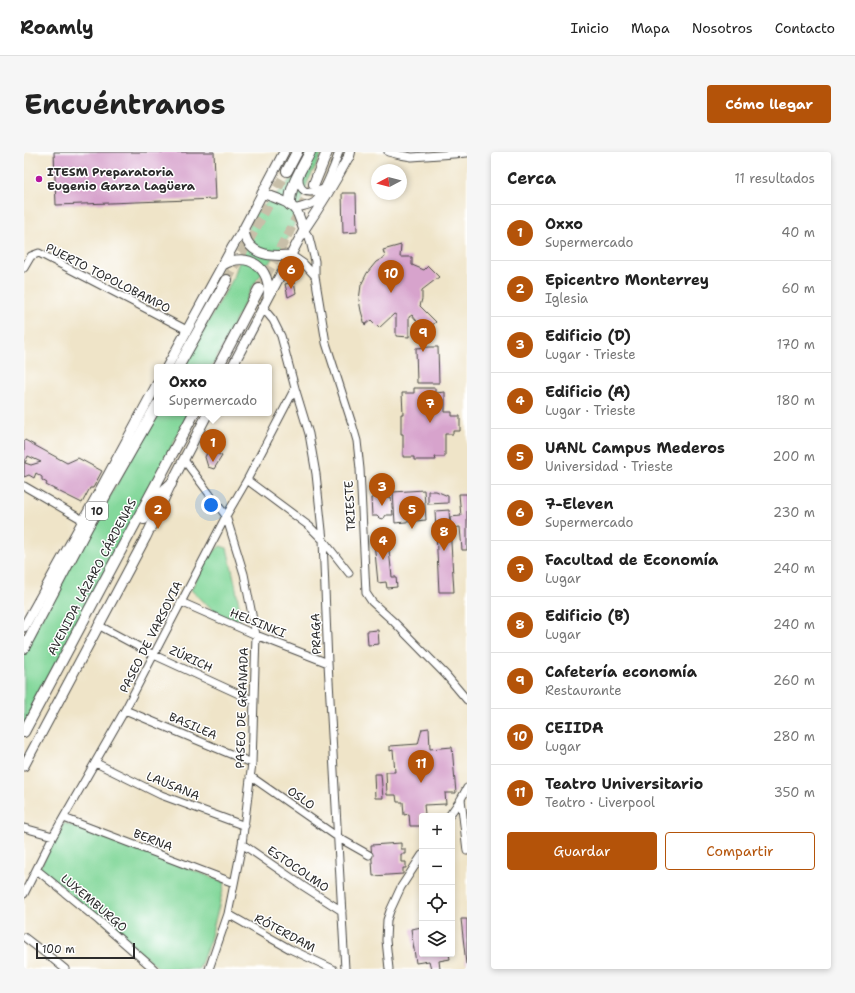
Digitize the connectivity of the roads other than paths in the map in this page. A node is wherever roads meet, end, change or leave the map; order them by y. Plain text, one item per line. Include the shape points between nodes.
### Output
1 (284, 152) edge
2 (297, 152) edge
3 (310, 152) edge
4 (327, 152) edge
5 (339, 152) edge
6 (388, 152) edge
7 (350, 153) edge
8 (467, 153) edge
9 (287, 171) tunnel mouth
10 (299, 174) junction
11 (314, 184) tunnel mouth
12 (323, 189) junction
13 (262, 193) junction
14 (292, 207) junction
15 (244, 228) junction
16 (304, 230) junction
17 (291, 255) junction
18 (223, 265) junction
19 (24, 268) edge
20 (315, 276) junction
21 (227, 280) tunnel mouth
22 (259, 289) tunnel mouth
23 (265, 305) junction
24 (187, 330) junction
25 (169, 364) edge
26 (180, 364) edge
27 (220, 364) edge
28 (234, 364) edge
29 (295, 388) junction
30 (154, 390) edge
31 (154, 410) edge
32 (192, 416) edge
33 (206, 416) edge
34 (184, 460) junction
35 (247, 480) junction
36 (171, 484) junction
37 (24, 486) edge
38 (85, 516) junction
39 (226, 516) junction
40 (136, 523) junction
41 (323, 540) junction
42 (349, 573) dead end
43 (49, 601) junction
44 (181, 602) junction
45 (28, 612) edge
46 (98, 625) junction
47 (24, 628) edge
48 (256, 635) junction
49 (24, 648) edge
50 (154, 655) junction
51 (328, 663) junction
52 (467, 700) edge
53 (254, 701) junction
54 (125, 710) junction
55 (24, 732) edge
56 (96, 763) junction
57 (252, 763) junction
58 (24, 766) edge
59 (250, 776) junction
60 (467, 788) edge
61 (461, 799) junction
62 (451, 813) edge
63 (64, 818) junction
64 (245, 826) junction
65 (24, 828) edge
66 (53, 836) junction
67 (339, 838) junction
68 (242, 844) junction
69 (467, 851) edge
70 (369, 855) dead end
71 (419, 860) edge
72 (37, 870) junction
73 (234, 883) junction
74 (24, 894) edge
75 (342, 911) junction
76 (228, 914) junction
77 (24, 937) edge
78 (65, 969) edge
79 (154, 969) edge
80 (209, 969) edge
81 (333, 969) edge
82 (346, 969) edge
83 (389, 969) edge

1 - 13 main road
2 - 9 highway
3 - 10 highway
4 - 11 highway
5 - 12 street
6 - 8 street via 412,157
7 - 16 main road via 334,184
10 - 12 street via 299,184 306,192
10 - 14 highway via 291,191
12 - 14 street via 314,203
13 - 14 main road
13 - 15 main road
14 - 16 main road via 298,214
15 - 17 main road via 246,239 256,251 266,255
15 - 18 main road
16 - 17 main road
16 - 20 street, TRIESTE via 313,250
17 - 20 street
17 - 23 main road
18 - 23 main road via 239,259 258,266 265,274 268,284
18 - 24 main road
19 - 24 street, PUERTO TOPOLOBAMPO via 31,256 39,253
20 - 52 street, TRIESTE via 326,343 357,441 366,593
21 - 26 highway
22 - 27 highway
23 - 28 main road
23 - 29 street, PRAGA via 281,336
24 - 25 main road
29 - 35 street, PASEO DE VARSOVIA
29 - 41 street, PRAGA via 309,434
30 - 38 main road
31 - 43 highway, 10 via 88,526
32 - 40 highway, AVENIDA LÁZARO CÁRDENAS
33 - 34 main road
34 - 36 main road
34 - 39 street, PASEO DE GRANADA
35 - 39 street, PASEO DE VARSOVIA
35 - 41 street via 309,526
36 - 40 highway via 162,492 146,518
36 - 46 main road via 146,537
37 - 38 street
38 - 43 highway via 52,585
38 - 45 main road
39 - 44 street, PASEO DE VARSOVIA
39 - 48 street, PASEO DE GRANADA via 244,574
40 - 55 highway, AVENIDA LÁZARO CÁRDENAS
41 - 42 street
41 - 51 street, PRAGA
43 - 49 highway, 10
44 - 48 street, HELSINKI
44 - 50 street, PASEO DE VARSOVIA
45 - 47 main road
46 - 50 street, ZÚRICH
46 - 58 main road
48 - 51 street, HELSINKI
48 - 53 street, PASEO DE GRANADA
50 - 53 street, ZÚRICH
50 - 54 street, PASEO DE VARSOVIA
51 - 67 street, PRAGA
53 - 57 street, PASEO DE GRANADA
54 - 56 street, PASEO DE VARSOVIA
54 - 57 street, BASILEA
56 - 63 street, PASEO DE VARSOVIA
56 - 64 street, LAUSANA via 161,795
57 - 59 street, PASEO DE GRANADA
59 - 64 street, PASEO DE GRANADA
59 - 67 street, OSLO
60 - 61 street
61 - 62 street
61 - 69 street
63 - 66 street, PASEO DE VARSOVIA
63 - 73 street, BERNA
64 - 68 street, PASEO DE GRANADA
65 - 66 street
66 - 72 street, PASEO DE VARSOVIA
67 - 70 street, OSLO
67 - 75 street, PRAGA
68 - 73 street, PASEO DE GRANADA
68 - 75 street, ESTOCOLMO
71 - 83 street via 401,887 390,911 386,940
72 - 74 street, PASEO DE VARSOVIA
72 - 79 street, LUXEMBURGO
73 - 76 street, PASEO DE GRANADA
75 - 82 street, PRAGA
76 - 80 street, PASEO DE GRANADA
76 - 81 street, RÓTERDAM via 290,949
77 - 78 street

